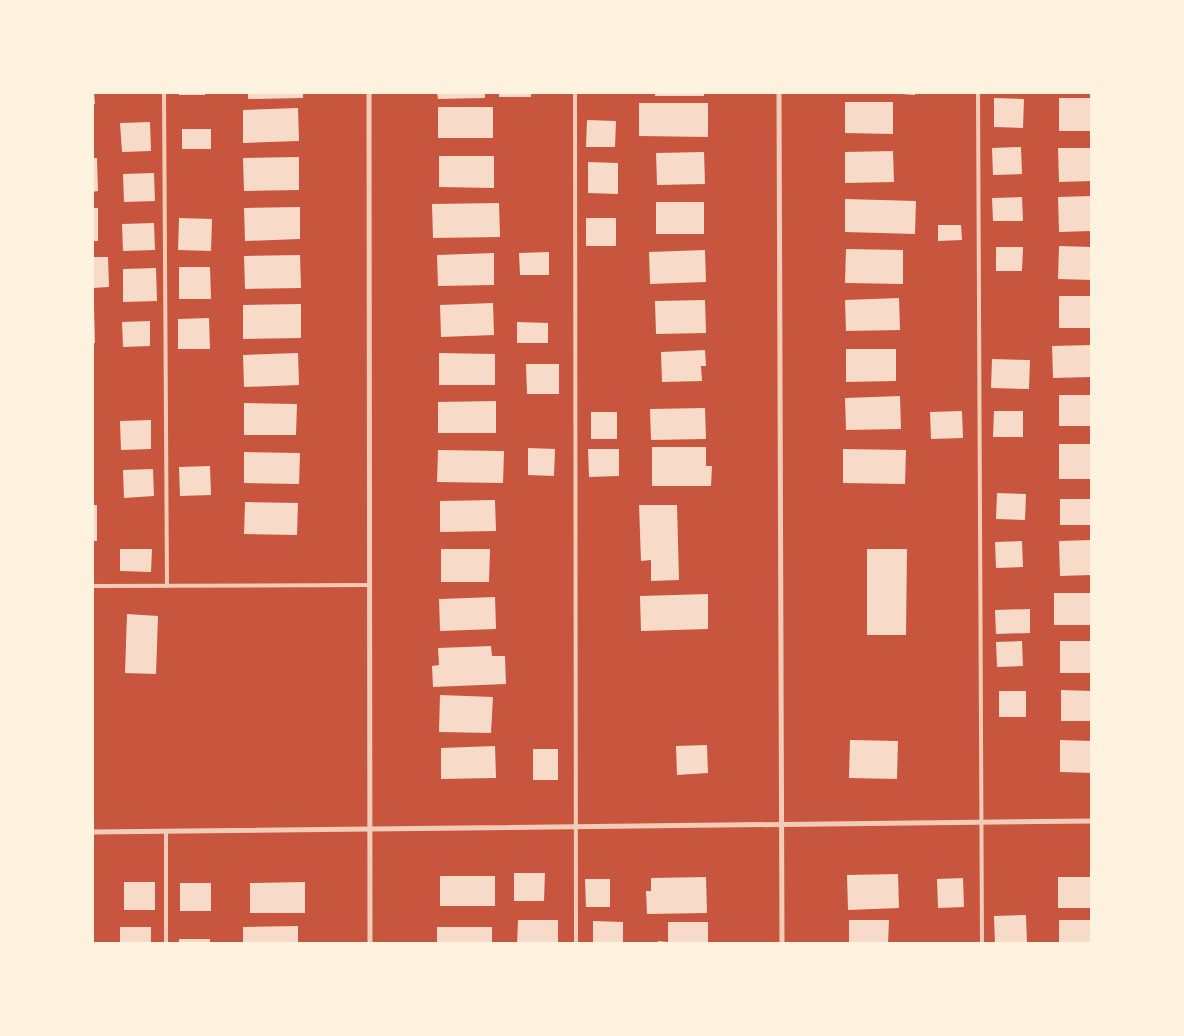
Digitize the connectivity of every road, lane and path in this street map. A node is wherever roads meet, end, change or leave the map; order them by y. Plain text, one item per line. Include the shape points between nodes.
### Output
1 (164, 92) edge
2 (369, 92) edge
3 (575, 92) edge
4 (779, 92) edge
5 (978, 92) edge
6 (369, 585) junction
7 (92, 586) edge
8 (167, 586) junction
9 (1092, 821) edge
10 (982, 822) junction
11 (782, 824) junction
12 (575, 827) junction
13 (370, 829) junction
14 (92, 832) edge
15 (166, 832) junction
16 (166, 944) edge
17 (370, 944) edge
18 (576, 944) edge
19 (782, 944) edge
20 (982, 944) edge

1 - 8 lane
2 - 6 street
3 - 12 lane
4 - 11 street
5 - 10 lane
6 - 8 lane
6 - 13 street
7 - 8 lane
9 - 10 street
10 - 11 street
10 - 20 lane
11 - 12 street
11 - 19 street
12 - 13 street
12 - 18 lane
13 - 15 street
13 - 17 street
14 - 15 street
15 - 16 lane

